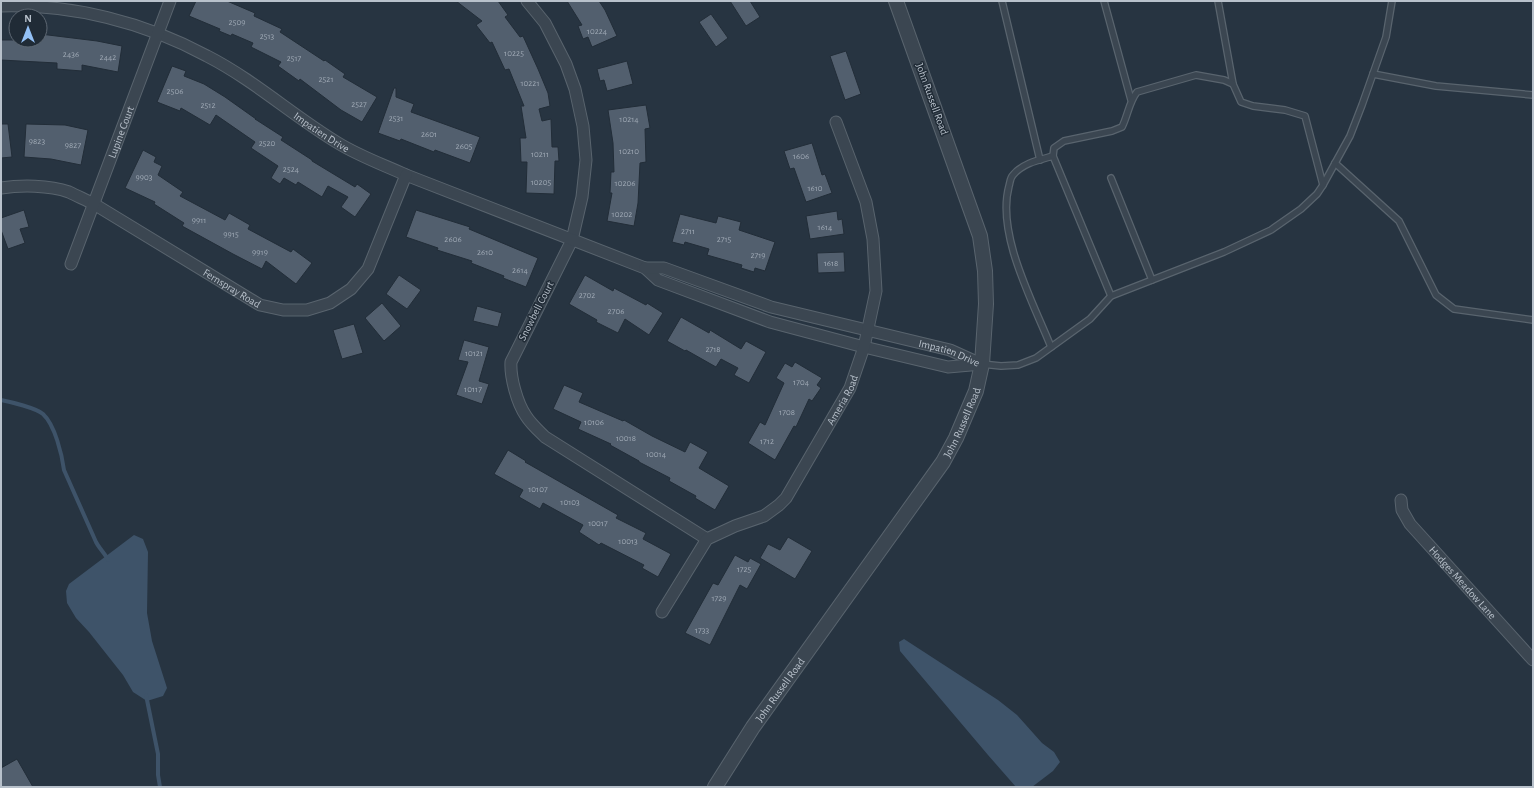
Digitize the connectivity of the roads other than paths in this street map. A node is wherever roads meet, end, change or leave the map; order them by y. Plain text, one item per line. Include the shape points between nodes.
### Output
1 (170, 1) edge
2 (527, 1) edge
3 (896, 1) edge
4 (1002, 1) edge
5 (1104, 1) edge
6 (1218, 1) edge
7 (1392, 1) edge
8 (1, 6) edge
9 (158, 33) junction
10 (1373, 74) junction
11 (1233, 84) junction
12 (1533, 95) edge
13 (1131, 100) junction
14 (836, 122) dead end
15 (1054, 156) junction
16 (1040, 160) junction
17 (1335, 164) junction
18 (406, 175) junction
19 (1111, 178) dead end
20 (1323, 185) junction
21 (1, 188) edge
22 (94, 204) junction
23 (572, 240) junction
24 (71, 264) dead end
25 (645, 268) junction
26 (1152, 280) junction
27 (1111, 296) junction
28 (1533, 320) edge
29 (867, 330) junction
30 (864, 347) junction
31 (1051, 347) junction
32 (982, 364) junction
33 (1401, 500) dead end
34 (707, 539) junction
35 (662, 612) dead end
36 (1533, 660) edge
37 (715, 787) edge

1 - 9 street, Lupine Court
2 - 23 street, Snowbell Court via 545,23 566,64 584,126 586,160 582,197
3 - 32 street, John Russell Road via 980,236 986,304
4 - 16 lane
5 - 13 lane
6 - 11 lane
7 - 10 lane via 1386,37
8 - 9 street, Impatien Drive via 62,9 106,16
9 - 18 street, Impatien Drive via 207,56 254,84 339,144
9 - 22 street, Lupine Court
10 - 12 lane via 1436,86
10 - 17 lane via 1350,136
11 - 13 lane via 1196,75 1137,92
11 - 20 lane via 1241,102 1305,116
13 - 15 lane via 1122,127 1064,141 1054,148
14 - 29 street, Ameria Road via 866,202 873,239 876,291
15 - 16 lane
15 - 27 lane
16 - 31 lane via 1024,165 1012,176 1006,195 1006,216 1014,257
17 - 20 lane
17 - 28 lane via 1399,221 1436,295 1454,308
18 - 22 street, Fernspray Road via 368,269 351,289 341,296 330,303 307,310 283,310 260,305
18 - 23 street, Impatien Drive
19 - 26 lane
20 - 26 lane via 1301,209 1271,230 1224,252
21 - 22 street, Fernspray Road via 45,188 68,192
22 - 24 street, Lupine Court
23 - 25 street, Impatien Drive
23 - 34 street, Snowbell Court via 511,362 510,373 515,391 526,416 552,442
25 - 29 street, Impatien Drive via 664,268 771,307
25 - 30 street, Impatien Drive via 658,280 770,322
26 - 27 lane
27 - 31 lane via 1090,319
29 - 30 street, Ameria Road
29 - 32 street, Impatien Drive via 950,350
30 - 32 street, Impatien Drive via 948,367
30 - 34 street, Ameria Road via 850,388 786,498 764,516
31 - 32 lane via 1036,358 1018,365
32 - 37 street, John Russell Road via 976,391 943,462 762,714
33 - 36 street, Hodges Meadow Lane via 1402,510 1410,524
34 - 35 street

